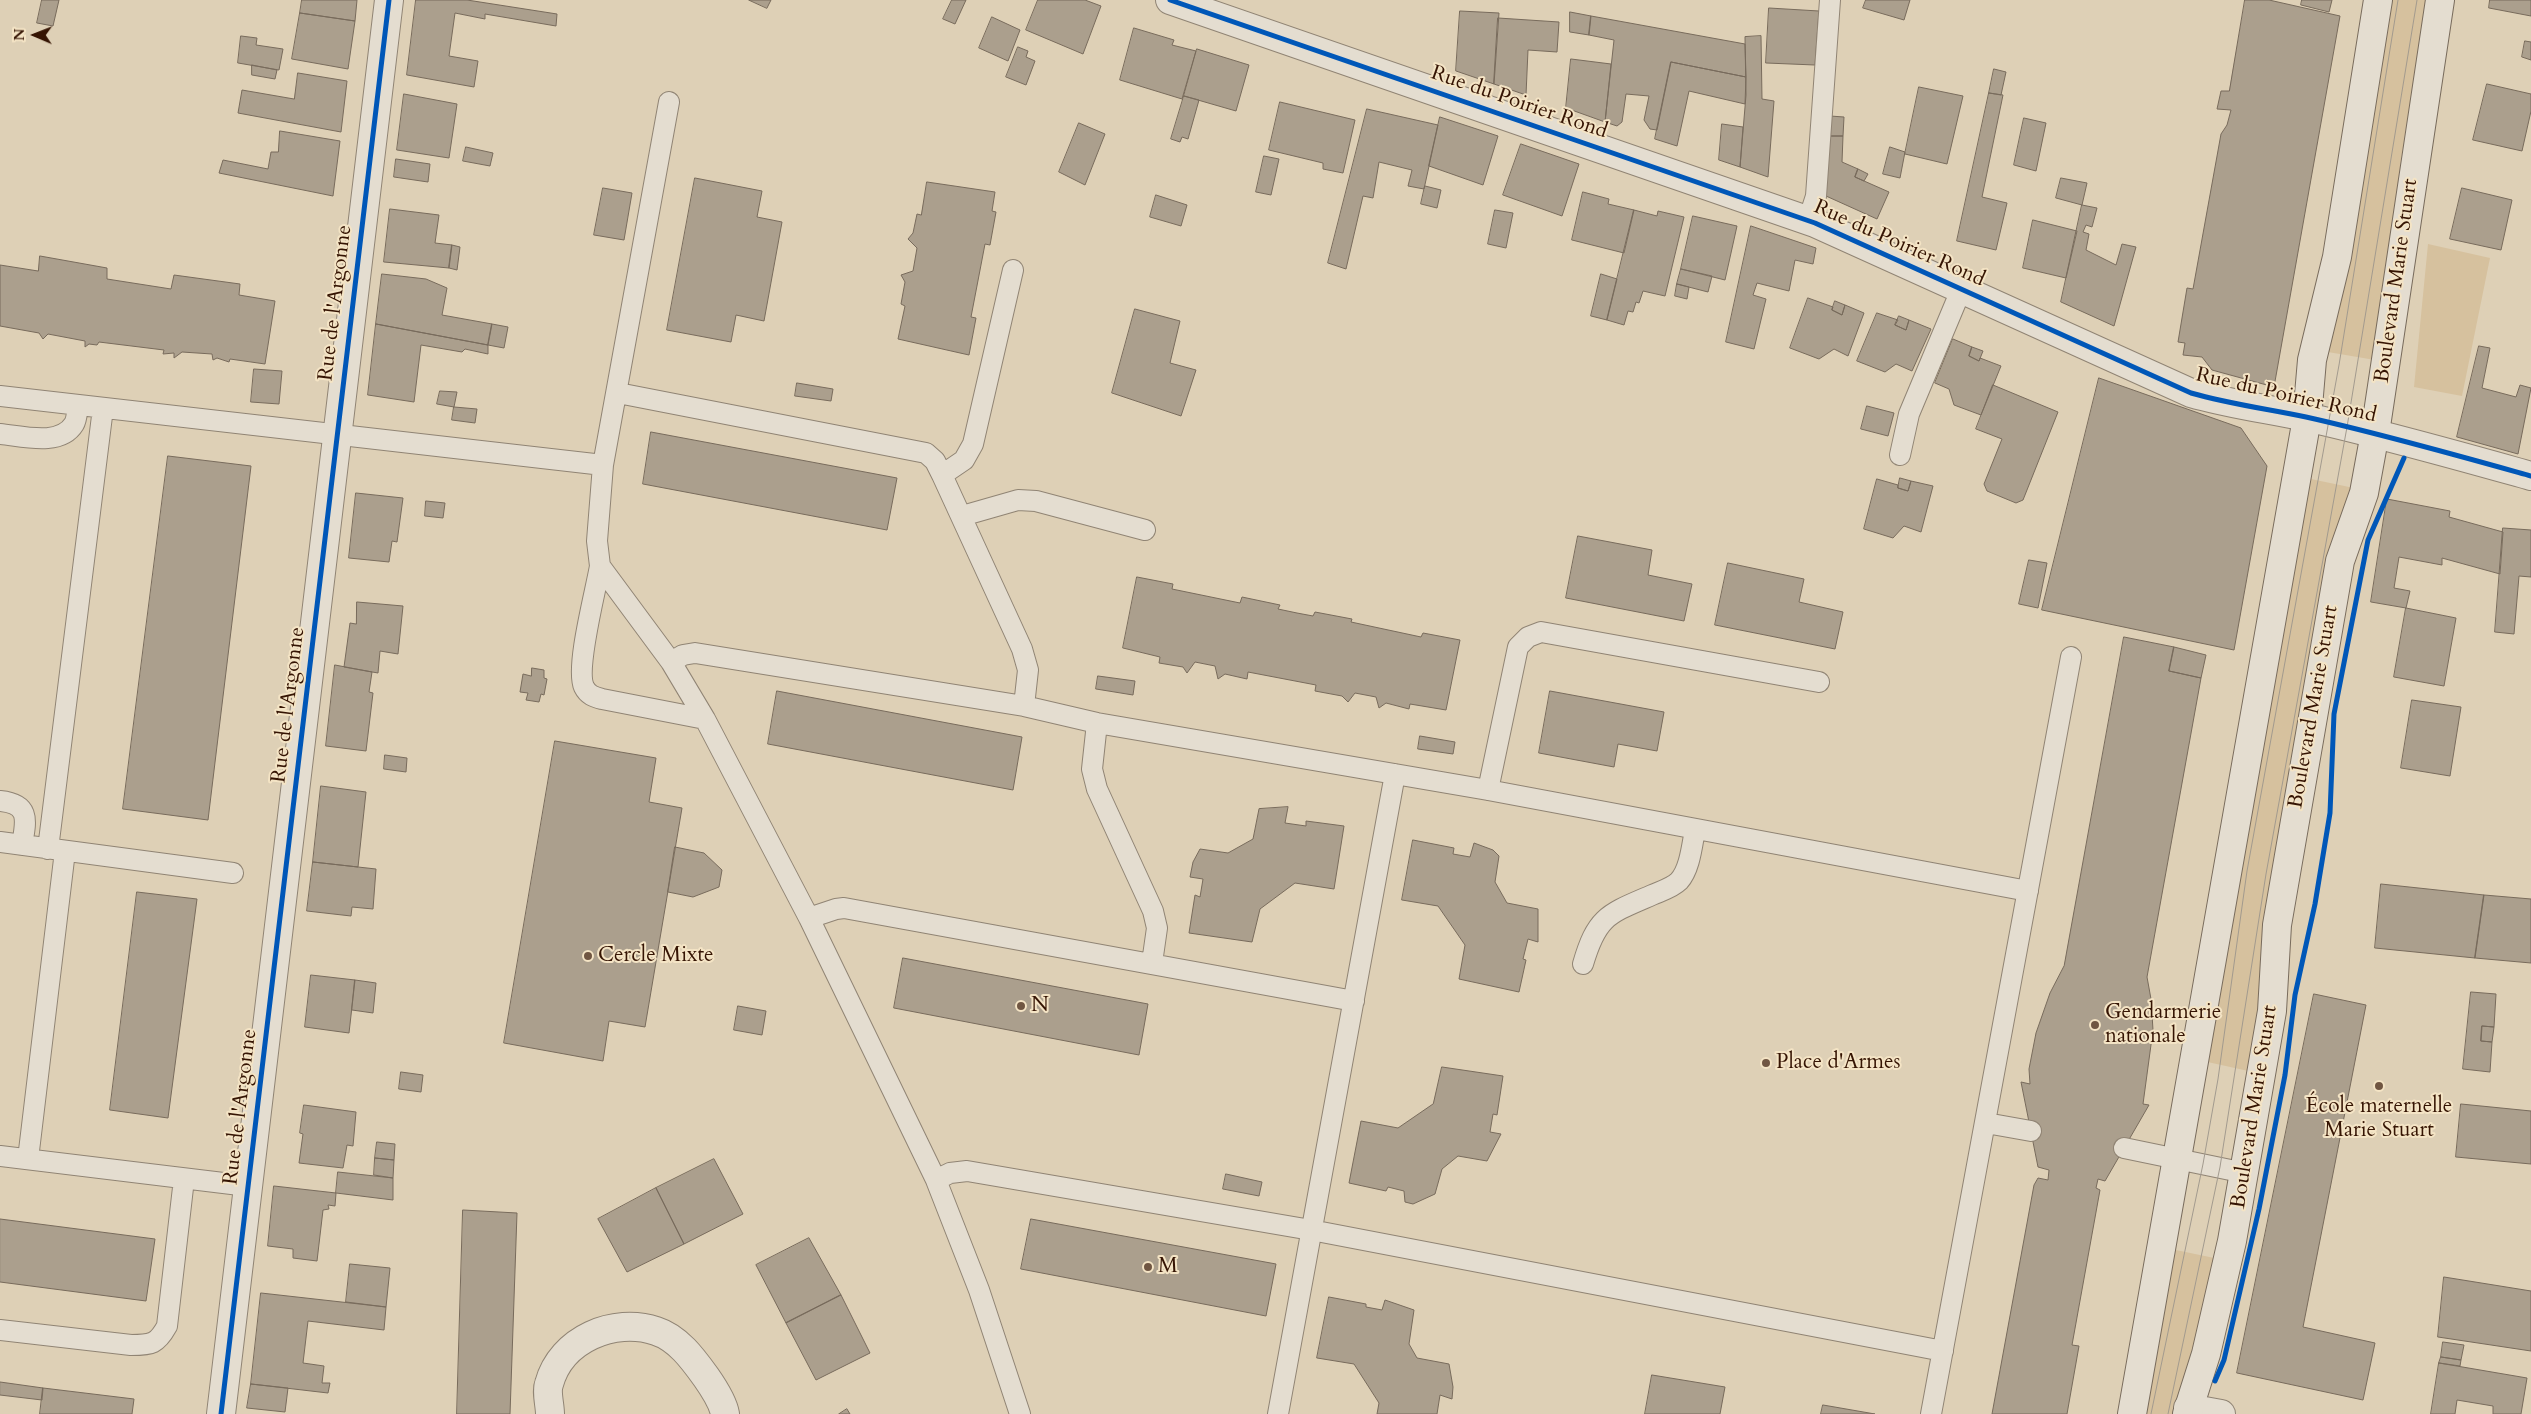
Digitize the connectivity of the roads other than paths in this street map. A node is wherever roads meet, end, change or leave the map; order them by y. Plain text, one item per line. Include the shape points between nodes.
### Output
1 (389, 0) edge
2 (1170, 0) edge
3 (1830, 0) edge
4 (2378, 0) edge
5 (2440, 0) edge
6 (669, 102) dead end
7 (1808, 221) junction
8 (1013, 270) dead end
9 (1961, 290) junction
10 (618, 394) junction
11 (0, 396) edge
12 (78, 405) junction
13 (103, 408) junction
14 (2307, 418) junction
15 (2375, 433) junction
16 (0, 434) edge
17 (337, 435) junction
18 (1900, 455) dead end
19 (603, 465) junction
20 (942, 475) junction
21 (2531, 476) edge
22 (962, 516) junction
23 (1145, 530) dead end
24 (600, 566) junction
25 (2070, 657) dead end
26 (671, 662) junction
27 (1819, 682) dead end
28 (1024, 706) junction
29 (705, 719) junction
30 (1097, 724) junction
31 (1395, 774) junction
32 (1488, 790) junction
33 (0, 801) edge
34 (1695, 830) junction
35 (0, 842) edge
36 (22, 845) junction
37 (56, 850) junction
38 (233, 873) dead end
39 (2028, 891) junction
40 (809, 918) junction
41 (1152, 963) junction
42 (1583, 964) dead end
43 (1354, 1001) junction
44 (1986, 1122) junction
45 (2031, 1132) dead end
46 (2124, 1148) dead end
47 (0, 1156) edge
48 (28, 1159) junction
49 (2178, 1159) junction
50 (2245, 1172) junction
51 (184, 1179) junction
52 (936, 1180) junction
53 (248, 1186) junction
54 (1312, 1230) junction
55 (0, 1330) edge
56 (1943, 1351) junction
57 (2188, 1411) edge
58 (221, 1414) edge
59 (550, 1414) edge
60 (725, 1414) edge
61 (1020, 1414) edge
62 (1278, 1414) edge
63 (1931, 1414) edge
64 (2132, 1414) edge
65 (2221, 1414) edge

1 - 17 street, Rue de l'Argonne
2 - 7 street, Rue du Poirier Rond
3 - 7 lane via 1816,196
4 - 14 street via 2337,257 2312,360
5 - 15 street, Boulevard Marie Stuart
6 - 10 lane
7 - 9 street, Rue du Poirier Rond
8 - 20 lane via 973,444 964,460
9 - 14 street, Rue du Poirier Rond via 2191,393
9 - 18 lane via 1909,414
10 - 19 lane
10 - 20 lane via 917,449 935,461
11 - 12 lane
12 - 13 lane
12 - 16 lane via 75,423 57,437
13 - 17 lane
13 - 37 lane
14 - 15 street, Rue du Poirier Rond
14 - 49 street
15 - 21 street, Rue du Poirier Rond
15 - 50 street, Boulevard Marie Stuart via 2364,493 2340,561 2277,925 2272,1011
17 - 19 lane
17 - 53 street, Rue de l'Argonne
19 - 24 lane via 597,540
20 - 22 lane
22 - 23 lane via 1018,500 1036,501
22 - 28 lane via 1022,649 1028,670
24 - 26 lane
24 - 29 lane via 581,665 583,686 590,696
25 - 39 lane
26 - 28 lane via 695,653
26 - 29 lane
27 - 32 lane via 1541,632 1528,637 1518,647
28 - 30 lane
29 - 40 lane
30 - 31 lane
30 - 41 lane via 1092,769 1097,790 1153,911 1157,928
31 - 32 lane
31 - 43 lane
32 - 34 lane
33 - 36 lane via 12,802 21,808 26,819
34 - 39 lane
34 - 42 lane via 1680,881 1616,910 1593,934
35 - 36 lane
36 - 37 lane
37 - 38 lane
37 - 48 lane
39 - 44 lane
40 - 41 lane via 844,908
40 - 52 lane
41 - 43 lane
43 - 54 lane
44 - 45 lane
44 - 56 lane
46 - 49 lane
47 - 48 lane
48 - 51 lane
49 - 50 lane
49 - 64 street
50 - 57 street, Boulevard Marie Stuart via 2224,1282
51 - 53 lane
51 - 55 lane via 167,1326 159,1340 147,1345 131,1345
52 - 54 lane via 950,1173 967,1171
52 - 61 lane via 979,1290
53 - 58 street, Rue de l'Argonne
54 - 56 lane
54 - 62 lane
56 - 63 lane
57 - 65 street
59 - 60 street via 548,1385 558,1362 578,1342 602,1329 630,1326 657,1331 689,1353 711,1385

